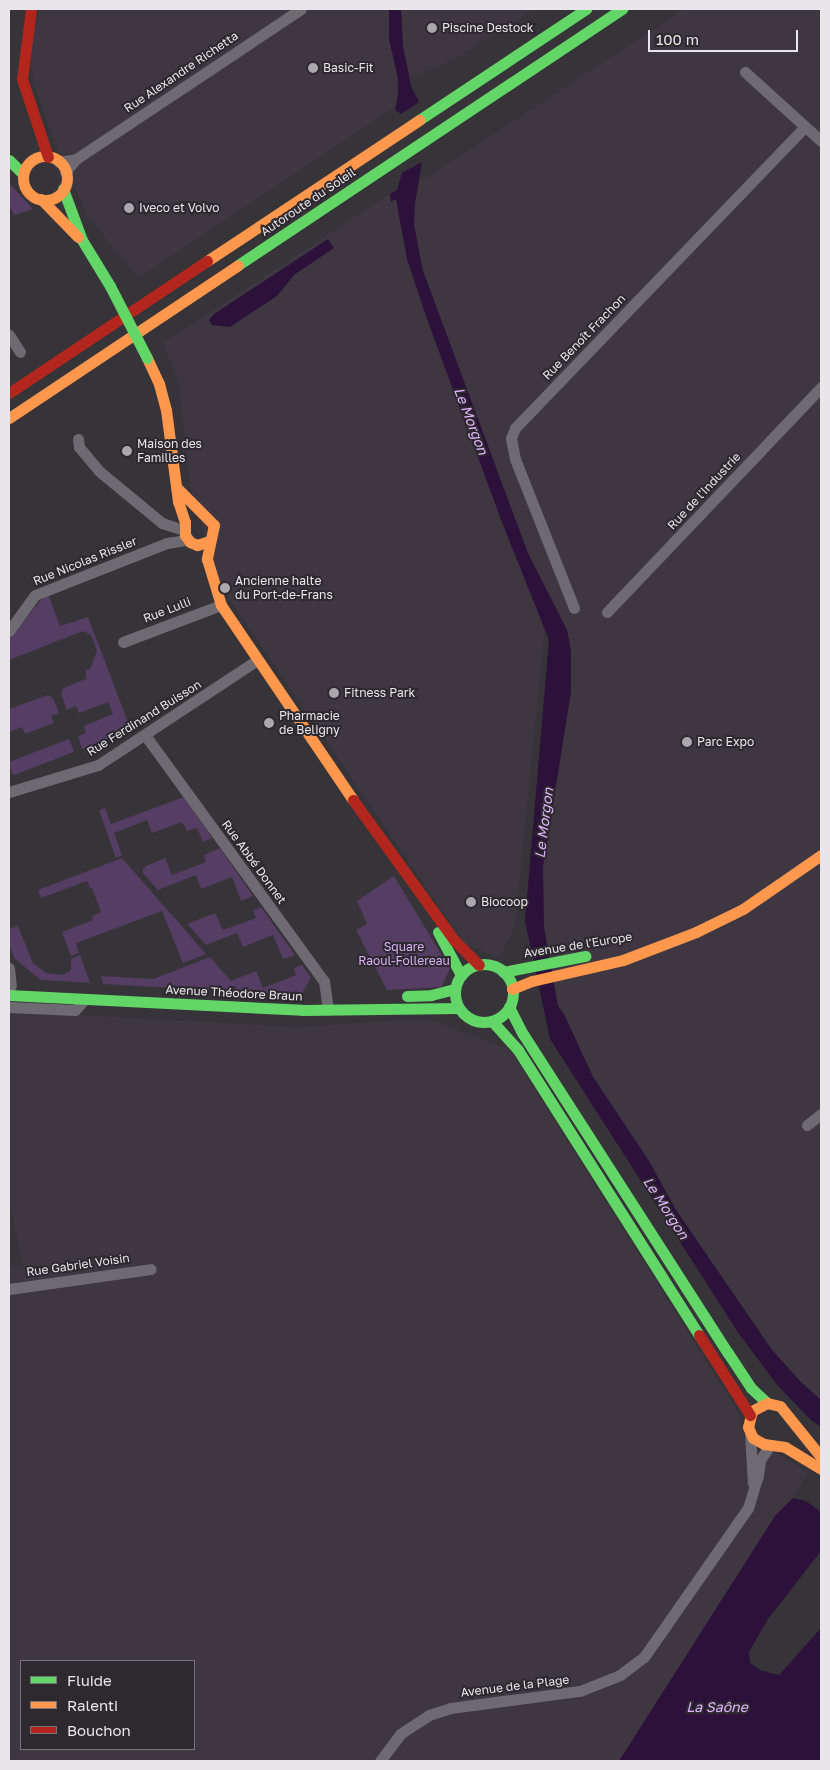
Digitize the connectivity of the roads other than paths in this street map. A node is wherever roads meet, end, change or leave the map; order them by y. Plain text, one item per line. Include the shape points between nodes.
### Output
1 (31, 9) edge
2 (301, 9) edge
3 (586, 9) edge
4 (622, 9) edge
5 (745, 72) dead end
6 (805, 127) junction
7 (821, 141) edge
8 (48, 157) junction
9 (9, 160) edge
10 (62, 167) junction
11 (24, 174) junction
12 (63, 189) junction
13 (41, 199) junction
14 (82, 240) junction
15 (9, 335) edge
16 (20, 352) dead end
17 (821, 387) edge
18 (9, 393) edge
19 (9, 418) edge
20 (78, 439) dead end
21 (177, 488) junction
22 (201, 514) junction
23 (187, 534) junction
24 (209, 541) junction
25 (221, 605) junction
26 (574, 608) dead end
27 (607, 612) dead end
28 (9, 631) edge
29 (123, 642) dead end
30 (257, 660) junction
31 (145, 735) junction
32 (9, 792) edge
33 (821, 855) edge
34 (402, 867) junction
35 (658, 948) junction
36 (479, 965) junction
37 (9, 968) edge
38 (503, 972) junction
39 (461, 975) junction
40 (455, 989) junction
41 (512, 989) junction
42 (9, 990) edge
43 (84, 1000) junction
44 (328, 1006) junction
45 (9, 1007) edge
46 (509, 1007) junction
47 (459, 1008) junction
48 (492, 1021) junction
49 (821, 1114) edge
50 (807, 1125) dead end
51 (151, 1269) dead end
52 (9, 1289) edge
53 (767, 1403) junction
54 (750, 1416) junction
55 (790, 1421) junction
56 (750, 1432) junction
57 (772, 1445) junction
58 (821, 1457) edge
59 (821, 1469) edge
60 (754, 1490) junction
61 (380, 1761) edge

1 - 8 main road via 22,79
2 - 10 street, Rue Alexandre Richetta
3 - 18 main road, Autoroute du Soleil
4 - 19 main road, Autoroute du Soleil
5 - 6 street
6 - 7 street
6 - 26 street, Rue Benoît Frachon via 516,428 511,438 515,459
8 - 10 main road
8 - 11 main road via 33,160
9 - 11 main road
10 - 12 main road via 66,183
11 - 13 main road via 23,181 29,193
12 - 13 main road via 52,199
12 - 14 main road
13 - 14 main road
14 - 21 main road, bridge via 110,286 163,396
15 - 16 street
17 - 27 street, Rue de l'Industrie
20 - 23 street via 79,447 99,471 162,523
21 - 22 main road
21 - 23 main road
22 - 23 main road via 192,516
22 - 24 main road via 209,517 214,525 214,534
23 - 24 main road via 201,545
23 - 25 main road via 212,596
23 - 28 street, Rue Nicolas Rissler via 35,595
24 - 25 main road via 207,559
25 - 29 street, Rue Lulli
25 - 30 main road
30 - 31 street, Rue Ferdinand Buisson
30 - 34 main road
31 - 32 street, Rue Ferdinand Buisson via 98,765
31 - 44 street, Rue Abbé Donnet via 324,981
33 - 35 main road, Avenue de l'Europe via 743,909
34 - 36 main road via 454,940
34 - 39 main road
35 - 38 main road, Avenue de l'Europe via 619,950
35 - 41 main road, Avenue de l'Europe via 623,960 532,980
36 - 38 main road via 492,965
36 - 39 main road
37 - 42 street
38 - 41 main road
39 - 40 main road
40 - 44 main road, Avenue Théodore Braun via 431,995
40 - 47 main road
41 - 46 main road
42 - 43 main road, Avenue Théodore Braun
42 - 44 main road, Avenue Théodore Braun
43 - 44 main road, Avenue Théodore Braun
43 - 45 street via 75,1010
44 - 47 main road, Avenue Théodore Braun
46 - 48 main road
46 - 53 main road via 523,1034 728,1353 751,1388
47 - 48 main road via 473,1020
48 - 54 main road via 518,1050
49 - 50 street
51 - 52 street, Rue Gabriel Voisin
53 - 54 main road via 757,1407
53 - 55 main road via 780,1406
54 - 56 main road
55 - 57 main road via 788,1433
55 - 58 main road
56 - 57 main road via 758,1442
56 - 60 street
57 - 59 main road via 792,1450
57 - 60 street, Avenue de la Plage via 760,1460
60 - 61 street, Avenue de la Plage via 743,1516 644,1657 620,1675 580,1691 450,1708 429,1715 400,1734

